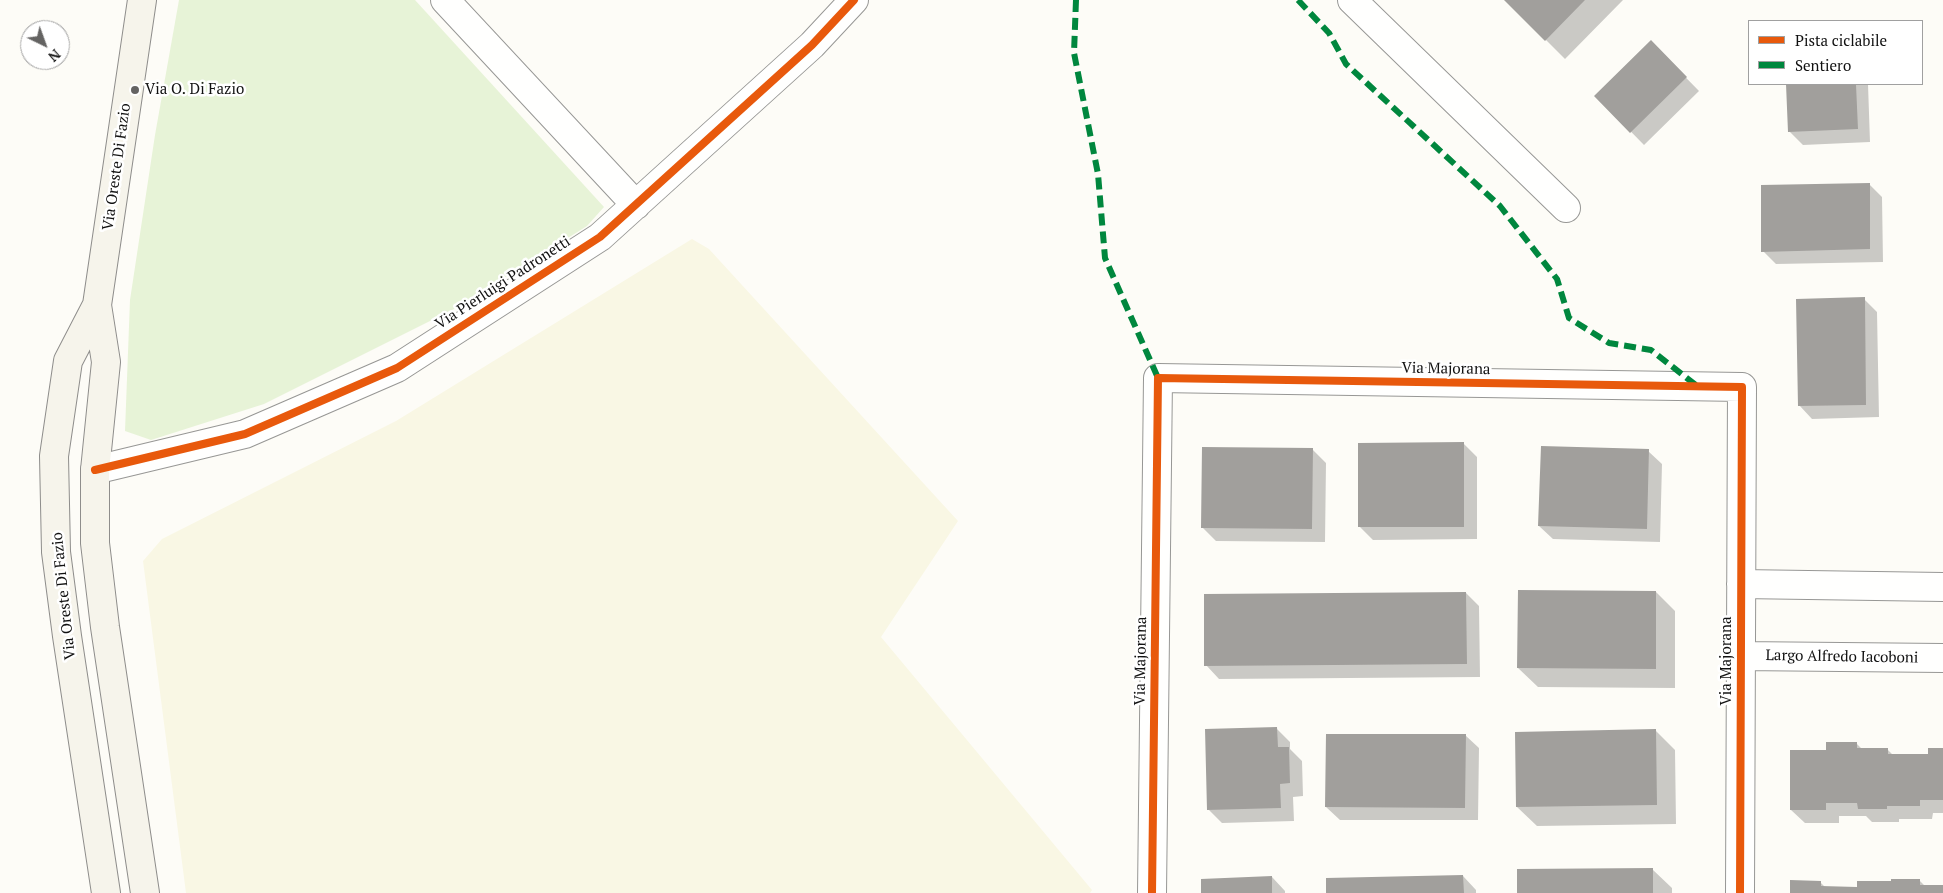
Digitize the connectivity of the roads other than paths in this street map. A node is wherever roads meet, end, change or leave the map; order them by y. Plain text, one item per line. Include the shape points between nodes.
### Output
1 (142, 0) edge
2 (445, 0) edge
3 (854, 0) edge
4 (1352, 0) edge
5 (636, 205) junction
6 (1566, 208) dead end
7 (97, 305) junction
8 (95, 470) junction
9 (1741, 584) junction
10 (1943, 587) edge
11 (1740, 656) junction
12 (1943, 658) edge
13 (106, 893) edge
14 (145, 893) edge
15 (1152, 893) edge
16 (1740, 893) edge

1 - 7 street, Via Oreste Di Fazio
2 - 5 street
3 - 5 street, Via Pierluigi Padronetti via 812,45
4 - 6 street
5 - 8 street, Via Pierluigi Padronetti via 600,237 397,368 245,434
7 - 8 street, Via Oreste Di Fazio via 106,362
7 - 13 street, Via Oreste Di Fazio via 68,361 54,456 56,552
8 - 14 street, Via Oreste Di Fazio via 94,543
9 - 10 street
9 - 11 street, Via Majorana
9 - 15 street, Via Majorana via 1742,387 1158,378
11 - 12 street, Largo Alfredo Iacoboni
11 - 16 street, Via Majorana

